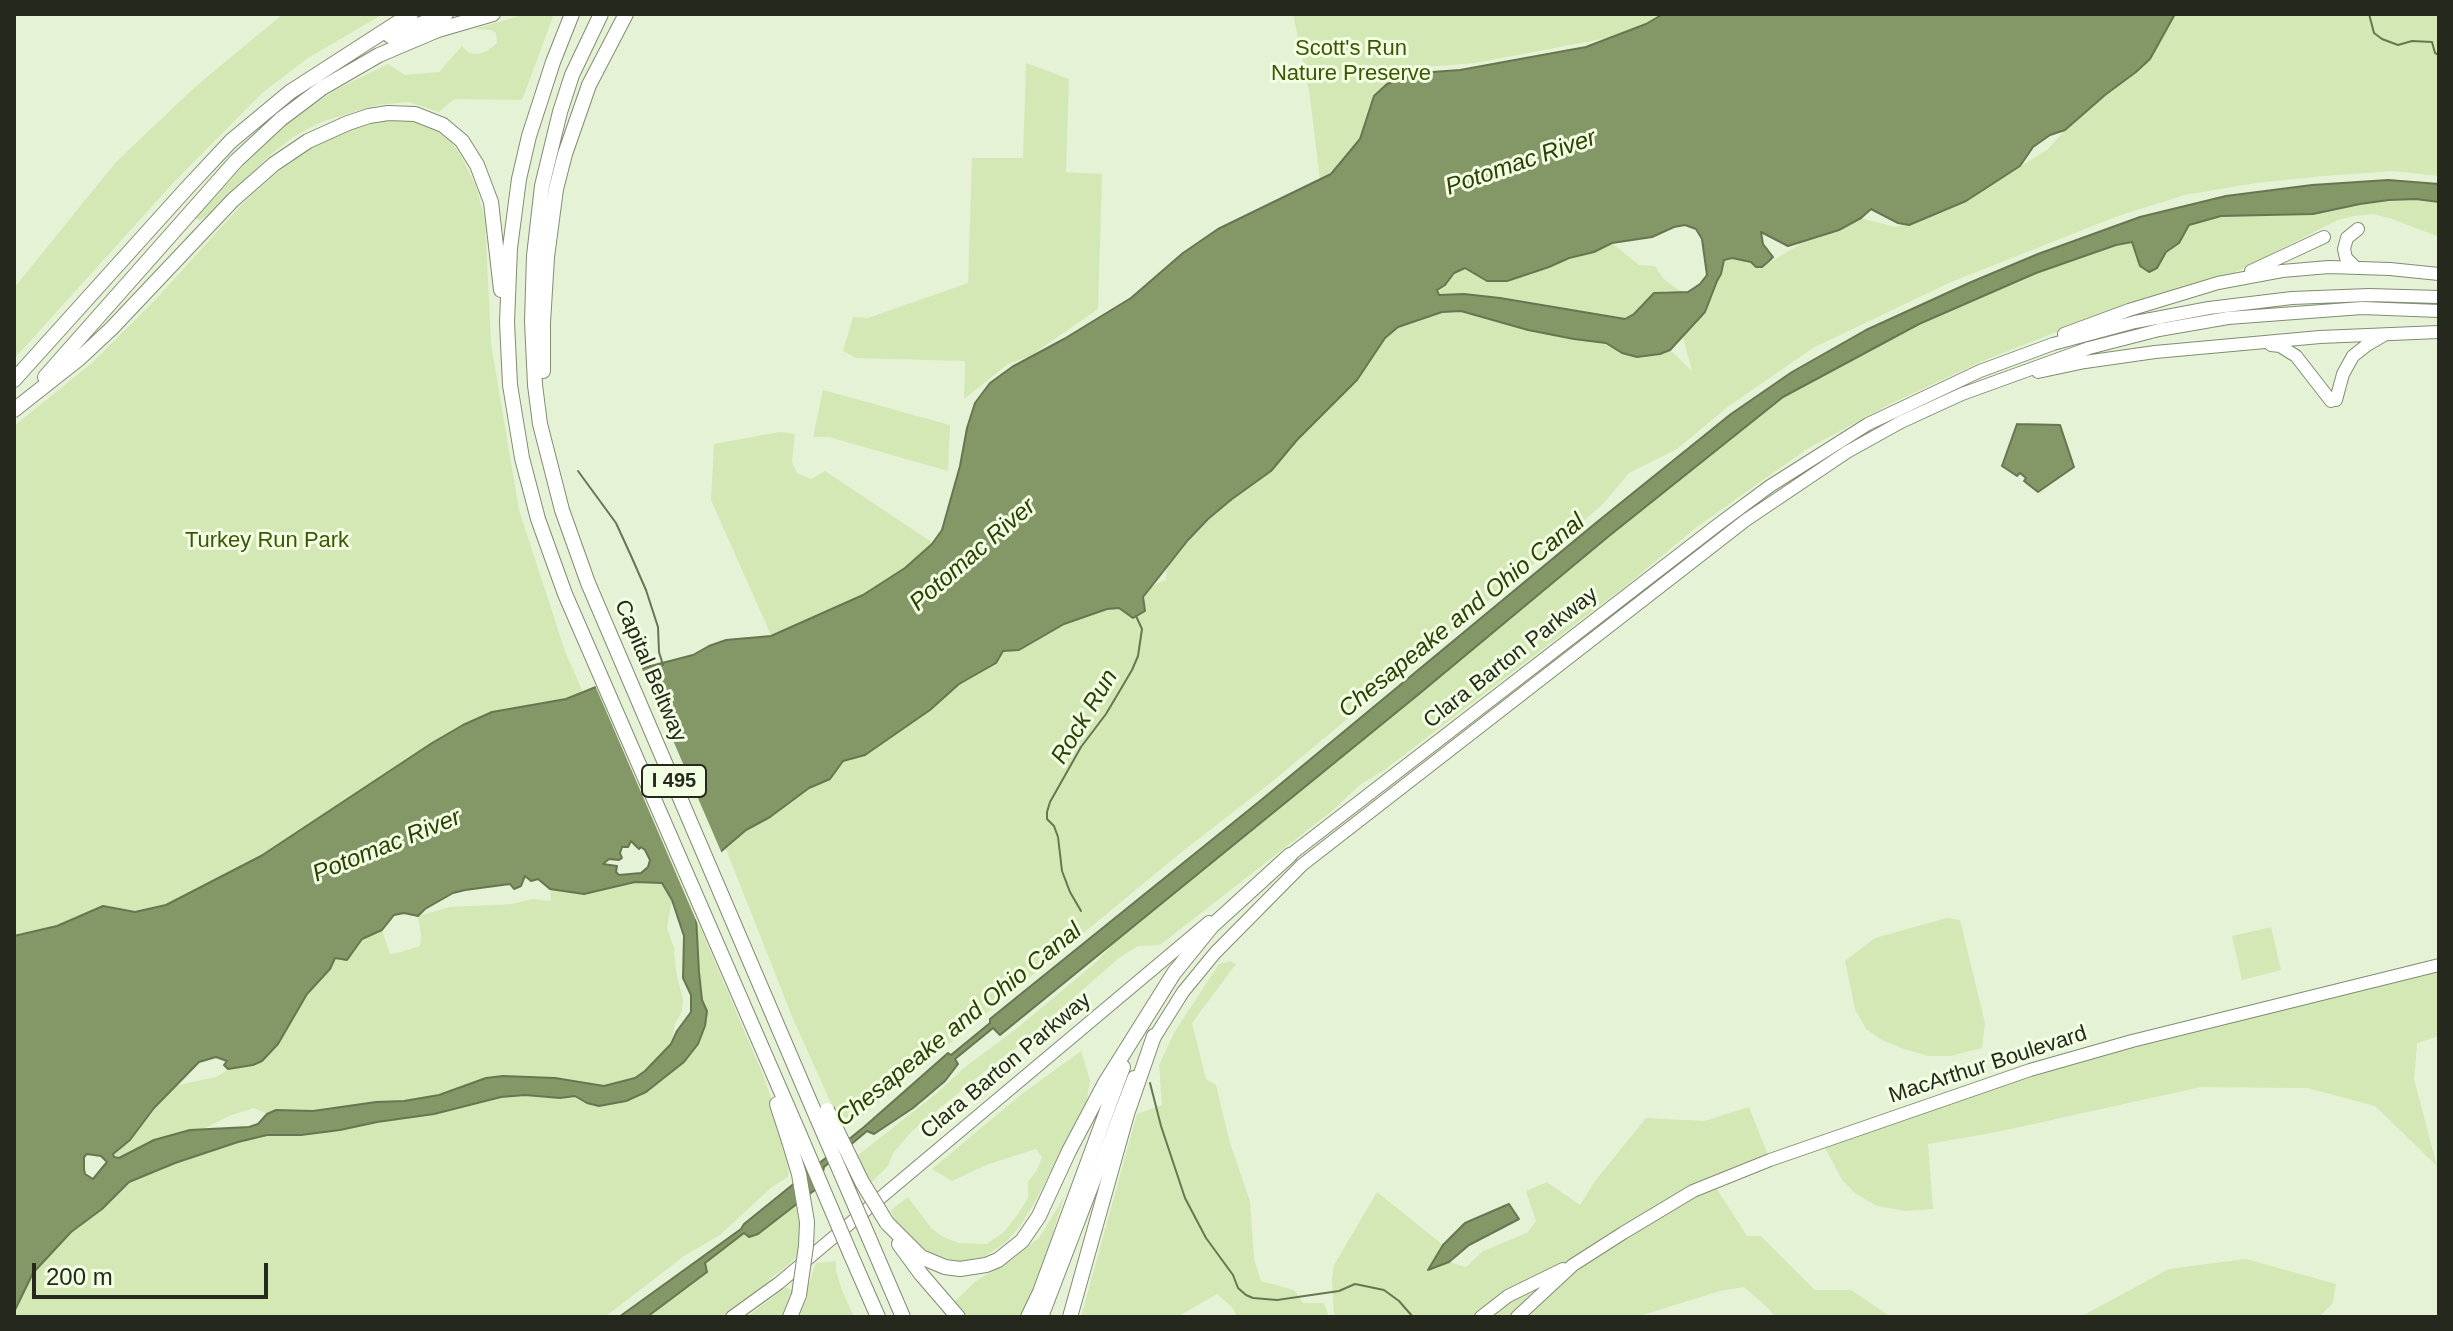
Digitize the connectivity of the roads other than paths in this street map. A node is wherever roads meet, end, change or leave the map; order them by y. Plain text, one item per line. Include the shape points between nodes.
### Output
1 (411, 14) edge
2 (446, 14) edge
3 (493, 14) edge
4 (572, 14) edge
5 (601, 14) edge
6 (626, 14) edge
7 (336, 63) junction
8 (2358, 229) dead end
9 (2324, 237) dead end
10 (2356, 268) junction
11 (2439, 274) edge
12 (2218, 283) junction
13 (2439, 297) edge
14 (2439, 311) edge
15 (2439, 332) edge
16 (2389, 333) junction
17 (2260, 342) junction
18 (1980, 371) junction
19 (14, 380) edge
20 (510, 385) junction
21 (1962, 394) junction
22 (14, 409) edge
23 (553, 475) junction
24 (1290, 855) junction
25 (2439, 965) edge
26 (1153, 1006) junction
27 (1154, 1036) junction
28 (822, 1114) junction
29 (794, 1137) junction
30 (887, 1223) junction
31 (1573, 1265) junction
32 (732, 1317) edge
33 (790, 1317) edge
34 (878, 1317) edge
35 (903, 1317) edge
36 (958, 1317) edge
37 (1028, 1317) edge
38 (1042, 1317) edge
39 (1070, 1317) edge
40 (1481, 1317) edge
41 (1517, 1317) edge

1 - 7 highway
2 - 7 highway
3 - 22 highway via 379,55 281,119 236,161
4 - 20 highway, I 495 via 538,104 519,179 509,261
5 - 23 highway, Capital Beltway / I 495 via 560,112 535,243 535,385
6 - 23 highway via 576,119 550,224 543,338
7 - 19 highway via 290,92 231,141
8 - 10 main road via 2344,249
9 - 12 main road
10 - 11 main road
10 - 12 main road via 2298,269
12 - 18 main road via 2060,335
13 - 18 main road, Clara Barton Parkway via 2292,298 2209,308 2121,325
14 - 21 main road, Clara Barton Parkway via 2362,308 2228,318 2159,330 2089,348
15 - 16 main road
16 - 17 main road
16 - 17 main road via 2353,356 2334,400 2296,356
17 - 21 main road via 2085,362
18 - 24 main road, Clara Barton Parkway via 1868,424 1770,486
20 - 22 highway via 492,210 477,165 462,141 443,125 415,114 388,113 329,131 274,164 112,328
20 - 29 highway, I 495 via 522,458 552,559
21 - 27 main road, Clara Barton Parkway via 1847,452 1746,520 1348,827 1222,946
23 - 28 highway, Capital Beltway / I 495 via 588,583
24 - 26 highway via 1206,933
24 - 32 main road, Clara Barton Parkway
25 - 31 main road, MacArthur Boulevard via 2030,1070 1836,1137 1693,1191
26 - 30 highway via 1088,1114 1039,1216 1011,1250 986,1265 945,1267 921,1257
26 - 37 highway via 1119,1077
27 - 38 main road, Clara Barton Parkway via 1123,1102
27 - 39 highway
28 - 30 highway, bridge
28 - 35 highway, bridge
29 - 33 highway, bridge via 807,1222 804,1268
29 - 34 highway, bridge
30 - 36 highway via 906,1255
31 - 40 main road, MacArthur Boulevard via 1508,1296
31 - 41 main road, MacArthur Boulevard

